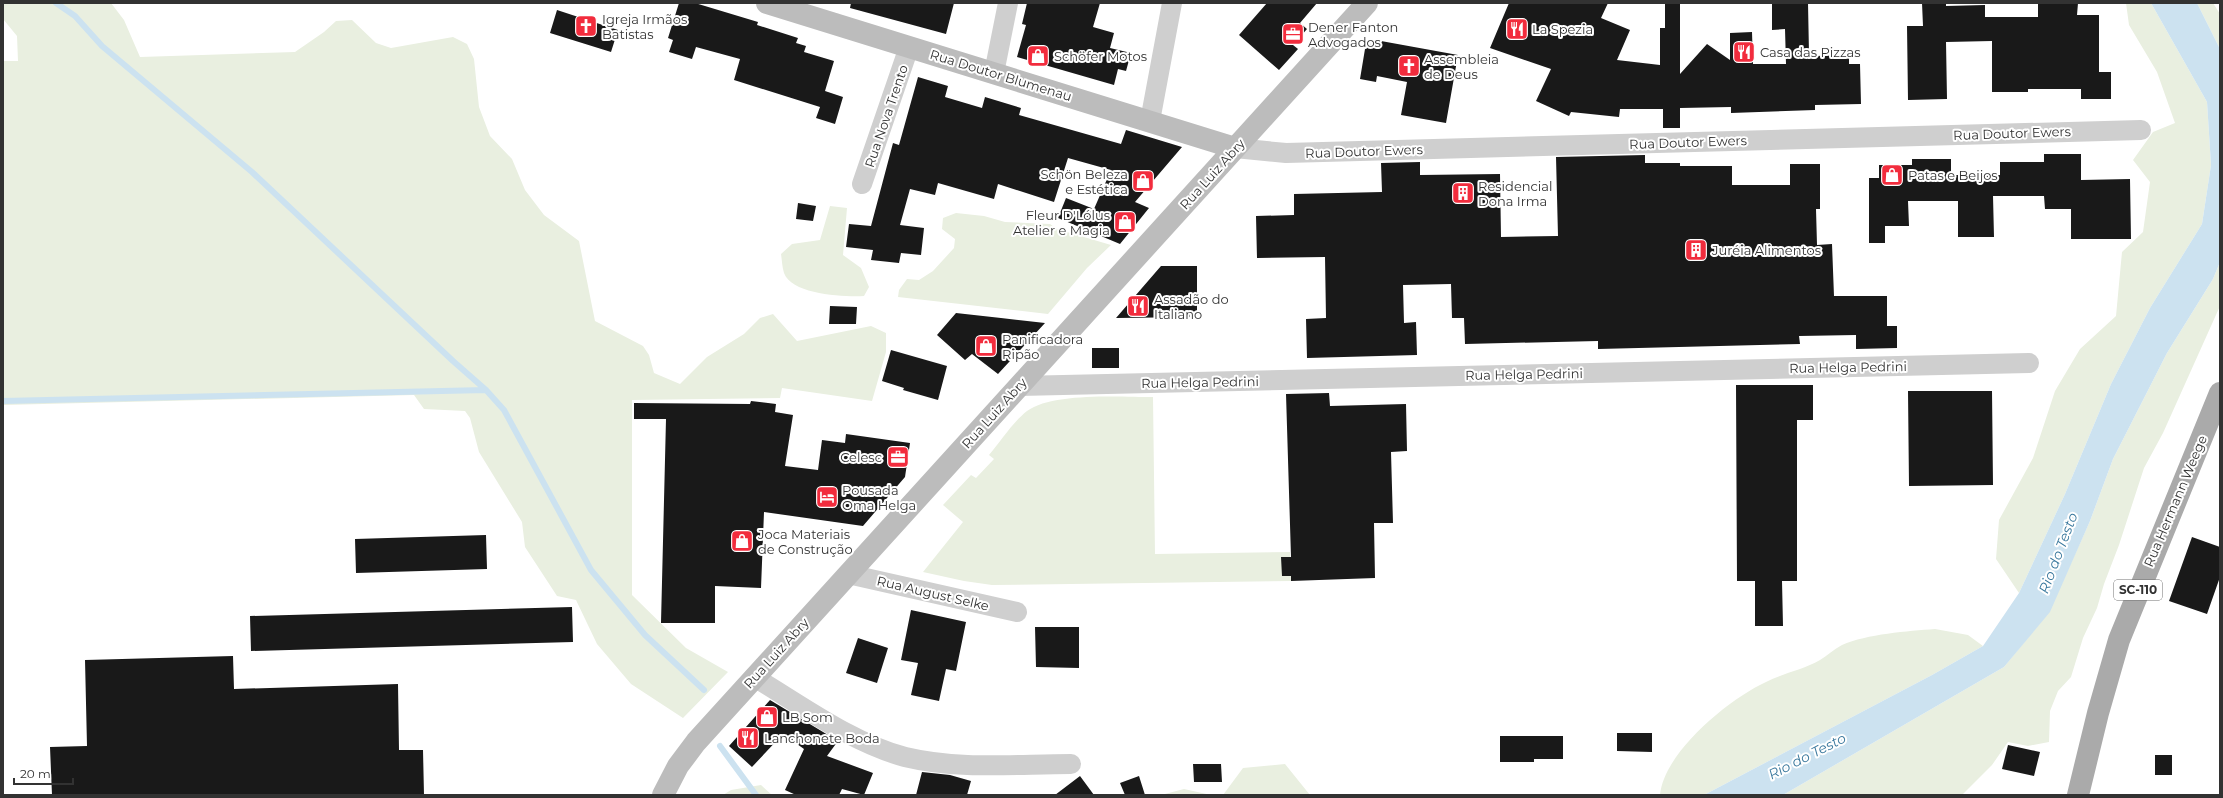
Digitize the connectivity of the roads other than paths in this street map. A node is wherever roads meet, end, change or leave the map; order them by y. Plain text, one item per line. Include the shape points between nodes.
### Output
1 (767, 3) edge
2 (1008, 3) edge
3 (1172, 3) edge
4 (1367, 3) edge
5 (909, 47) junction
6 (994, 73) junction
7 (1150, 121) junction
8 (2141, 130) dead end
9 (1236, 148) junction
10 (862, 184) dead end
11 (2029, 363) dead end
12 (1019, 386) junction
13 (2220, 393) edge
14 (848, 574) junction
15 (1017, 612) dead end
16 (754, 677) junction
17 (1071, 764) dead end
18 (663, 795) edge
19 (2078, 795) edge

1 - 5 main road, Rua Doutor Blumenau
2 - 6 street
3 - 7 street
4 - 9 main road, Rua Luiz Abry
5 - 6 main road, Rua Doutor Blumenau
5 - 10 street, Rua Nova Trento
6 - 7 main road, Rua Doutor Blumenau
7 - 9 main road, Rua Doutor Blumenau
8 - 9 street, Rua Doutor Ewers via 1286,153
9 - 12 main road, Rua Luiz Abry
11 - 12 street, Rua Helga Pedrini
12 - 14 main road, Rua Luiz Abry
13 - 19 main road, Rua Hermann Weege / SC-110 via 2119,640
14 - 15 street, Rua August Selke
14 - 16 main road, Rua Luiz Abry
16 - 17 street via 850,735 904,756 961,765
16 - 18 main road, Rua Luiz Abry via 687,752

